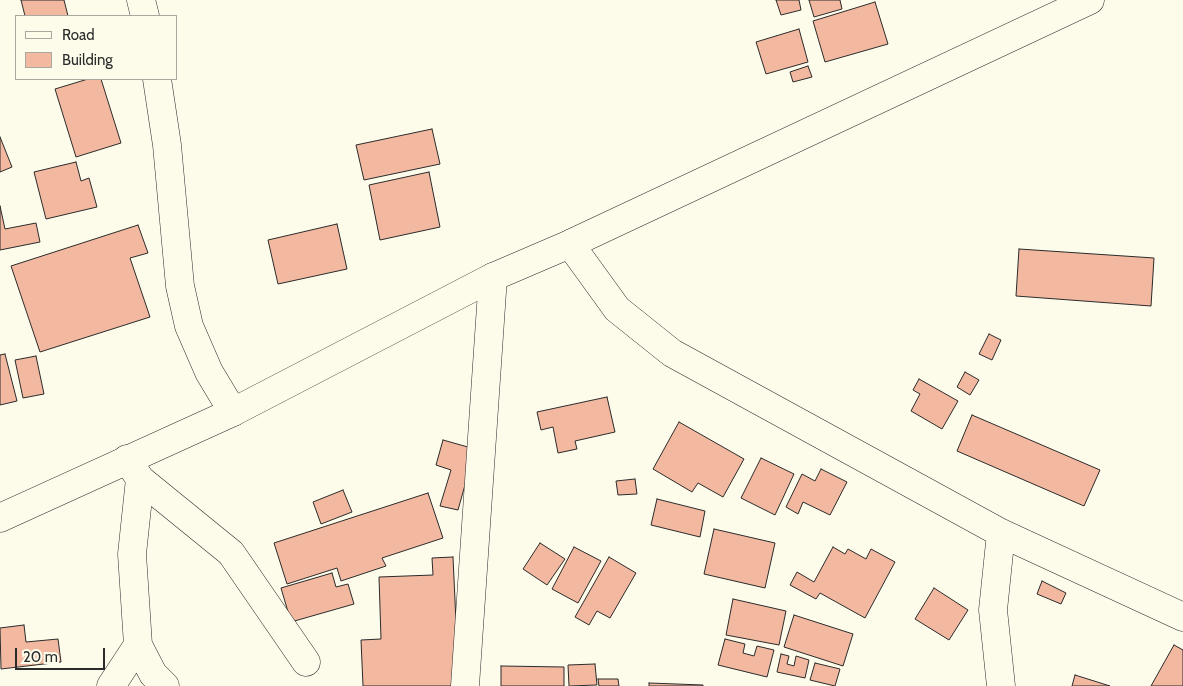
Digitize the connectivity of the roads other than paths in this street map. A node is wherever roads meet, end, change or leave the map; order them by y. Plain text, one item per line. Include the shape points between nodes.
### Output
1 (141, 0) edge
2 (1090, 0) edge
3 (144, 15) edge
4 (158, 80) edge
5 (570, 244) junction
6 (493, 277) junction
7 (232, 412) junction
8 (133, 469) junction
9 (0, 518) edge
10 (1001, 533) junction
11 (1183, 617) edge
12 (138, 645) junction
13 (306, 662) dead end
14 (112, 686) edge
15 (165, 686) edge
16 (465, 686) edge
17 (1001, 686) edge

1 - 3 main road
2 - 5 main road
4 - 7 main road via 180,286 189,326 209,372
5 - 6 main road
5 - 10 main road via 617,309 672,353
6 - 7 main road
6 - 16 main road
7 - 8 main road
8 - 9 main road
8 - 12 main road via 132,554
8 - 13 main road via 231,553
10 - 11 main road
10 - 17 main road via 993,610
12 - 14 main road
12 - 15 main road via 153,674

